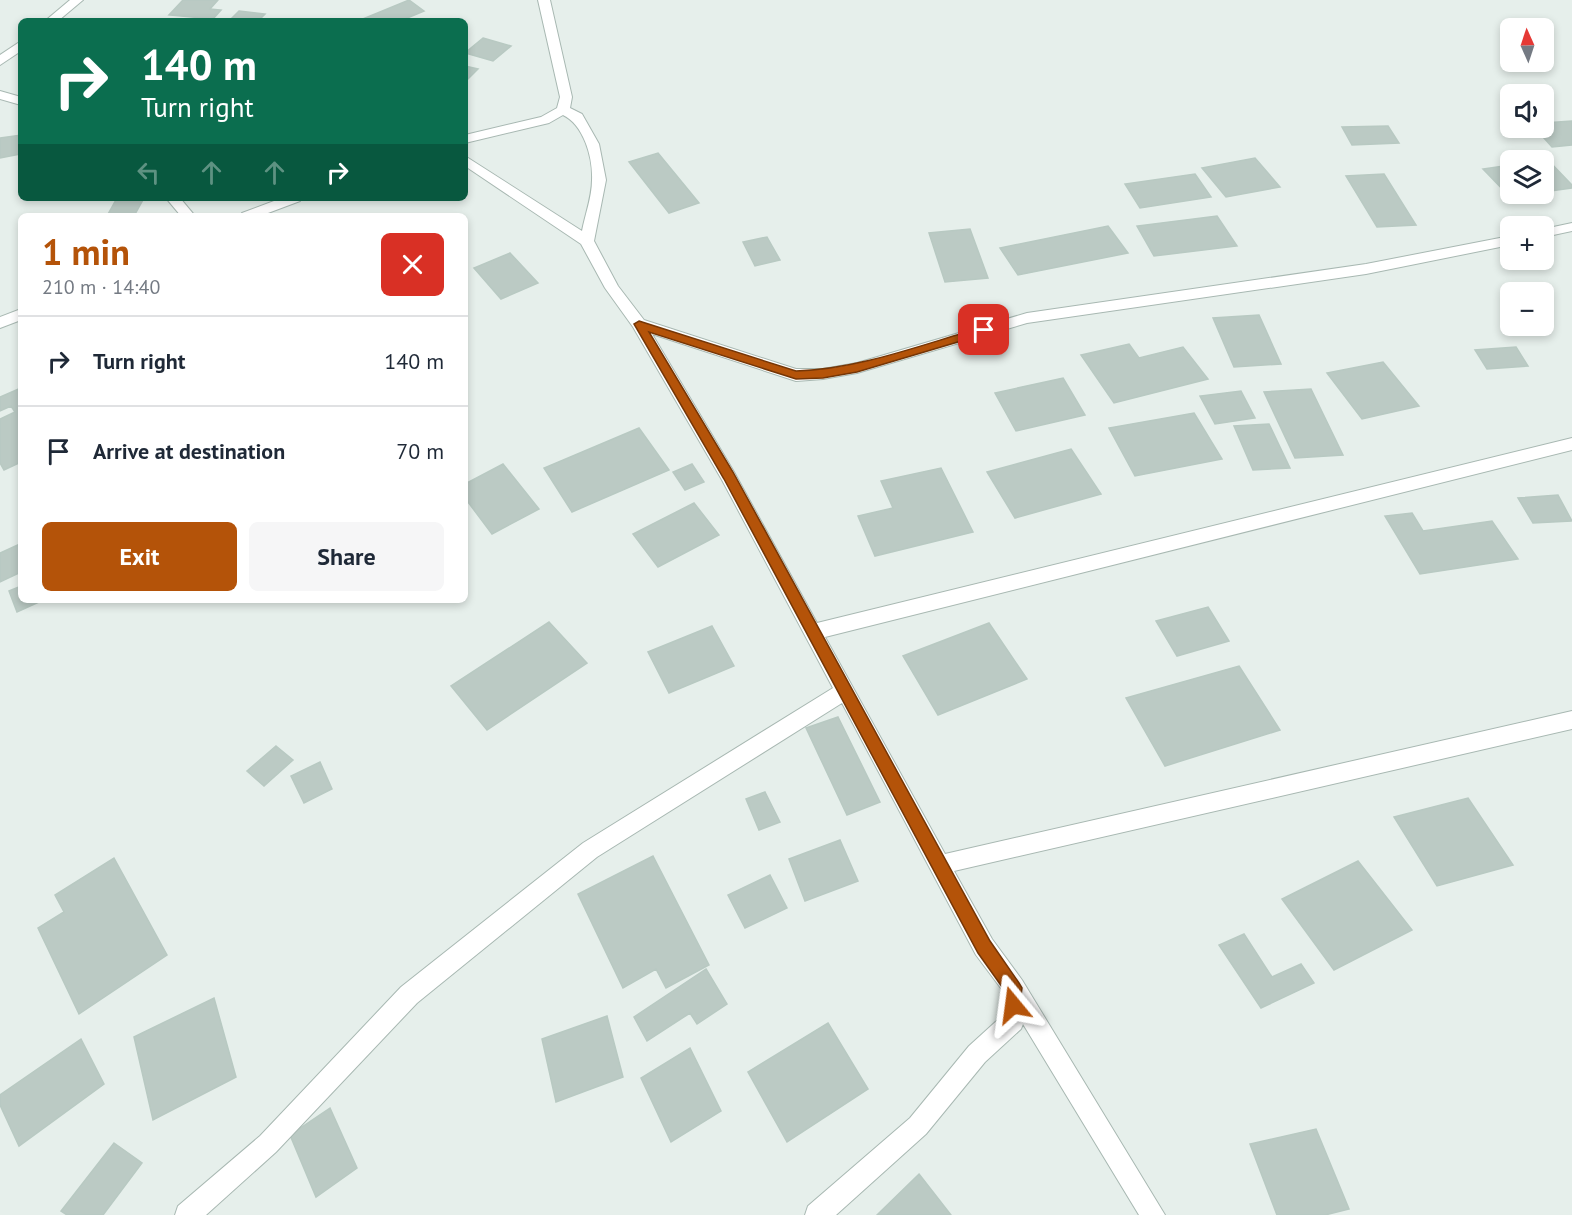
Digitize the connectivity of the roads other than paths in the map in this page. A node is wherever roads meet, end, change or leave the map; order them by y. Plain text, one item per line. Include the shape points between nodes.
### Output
1 (76, 0) edge
2 (544, 0) edge
3 (55, 18) edge
4 (18, 47) edge
5 (0, 61) edge
6 (0, 95) edge
7 (18, 100) edge
8 (563, 110) junction
9 (468, 138) edge
10 (468, 162) edge
11 (176, 201) edge
12 (287, 201) edge
13 (186, 213) edge
14 (255, 213) edge
15 (1572, 227) edge
16 (1554, 231) edge
17 (587, 241) junction
18 (1500, 242) edge
19 (18, 315) edge
20 (0, 322) edge
21 (639, 324) junction
22 (1572, 444) edge
23 (813, 632) junction
24 (844, 691) junction
25 (1572, 720) edge
26 (939, 865) junction
27 (1014, 988) junction
28 (187, 1215) edge
29 (817, 1215) edge
30 (1153, 1215) edge

1 - 3 street
2 - 8 street via 566,97
4 - 5 street
6 - 7 street
8 - 9 street via 545,120
8 - 17 street via 579,117 593,144 599,180
10 - 17 street
11 - 13 street
12 - 14 street
15 - 16 street
17 - 21 street via 612,288
18 - 21 street via 1366,269 1027,318 857,368 823,374 796,375
19 - 20 street
21 - 23 street
22 - 23 street
23 - 24 street
24 - 26 street
24 - 28 street via 590,850 409,995 268,1144
25 - 26 street
26 - 27 street via 984,947
27 - 29 street via 1013,1021 977,1054 918,1126
27 - 30 street

